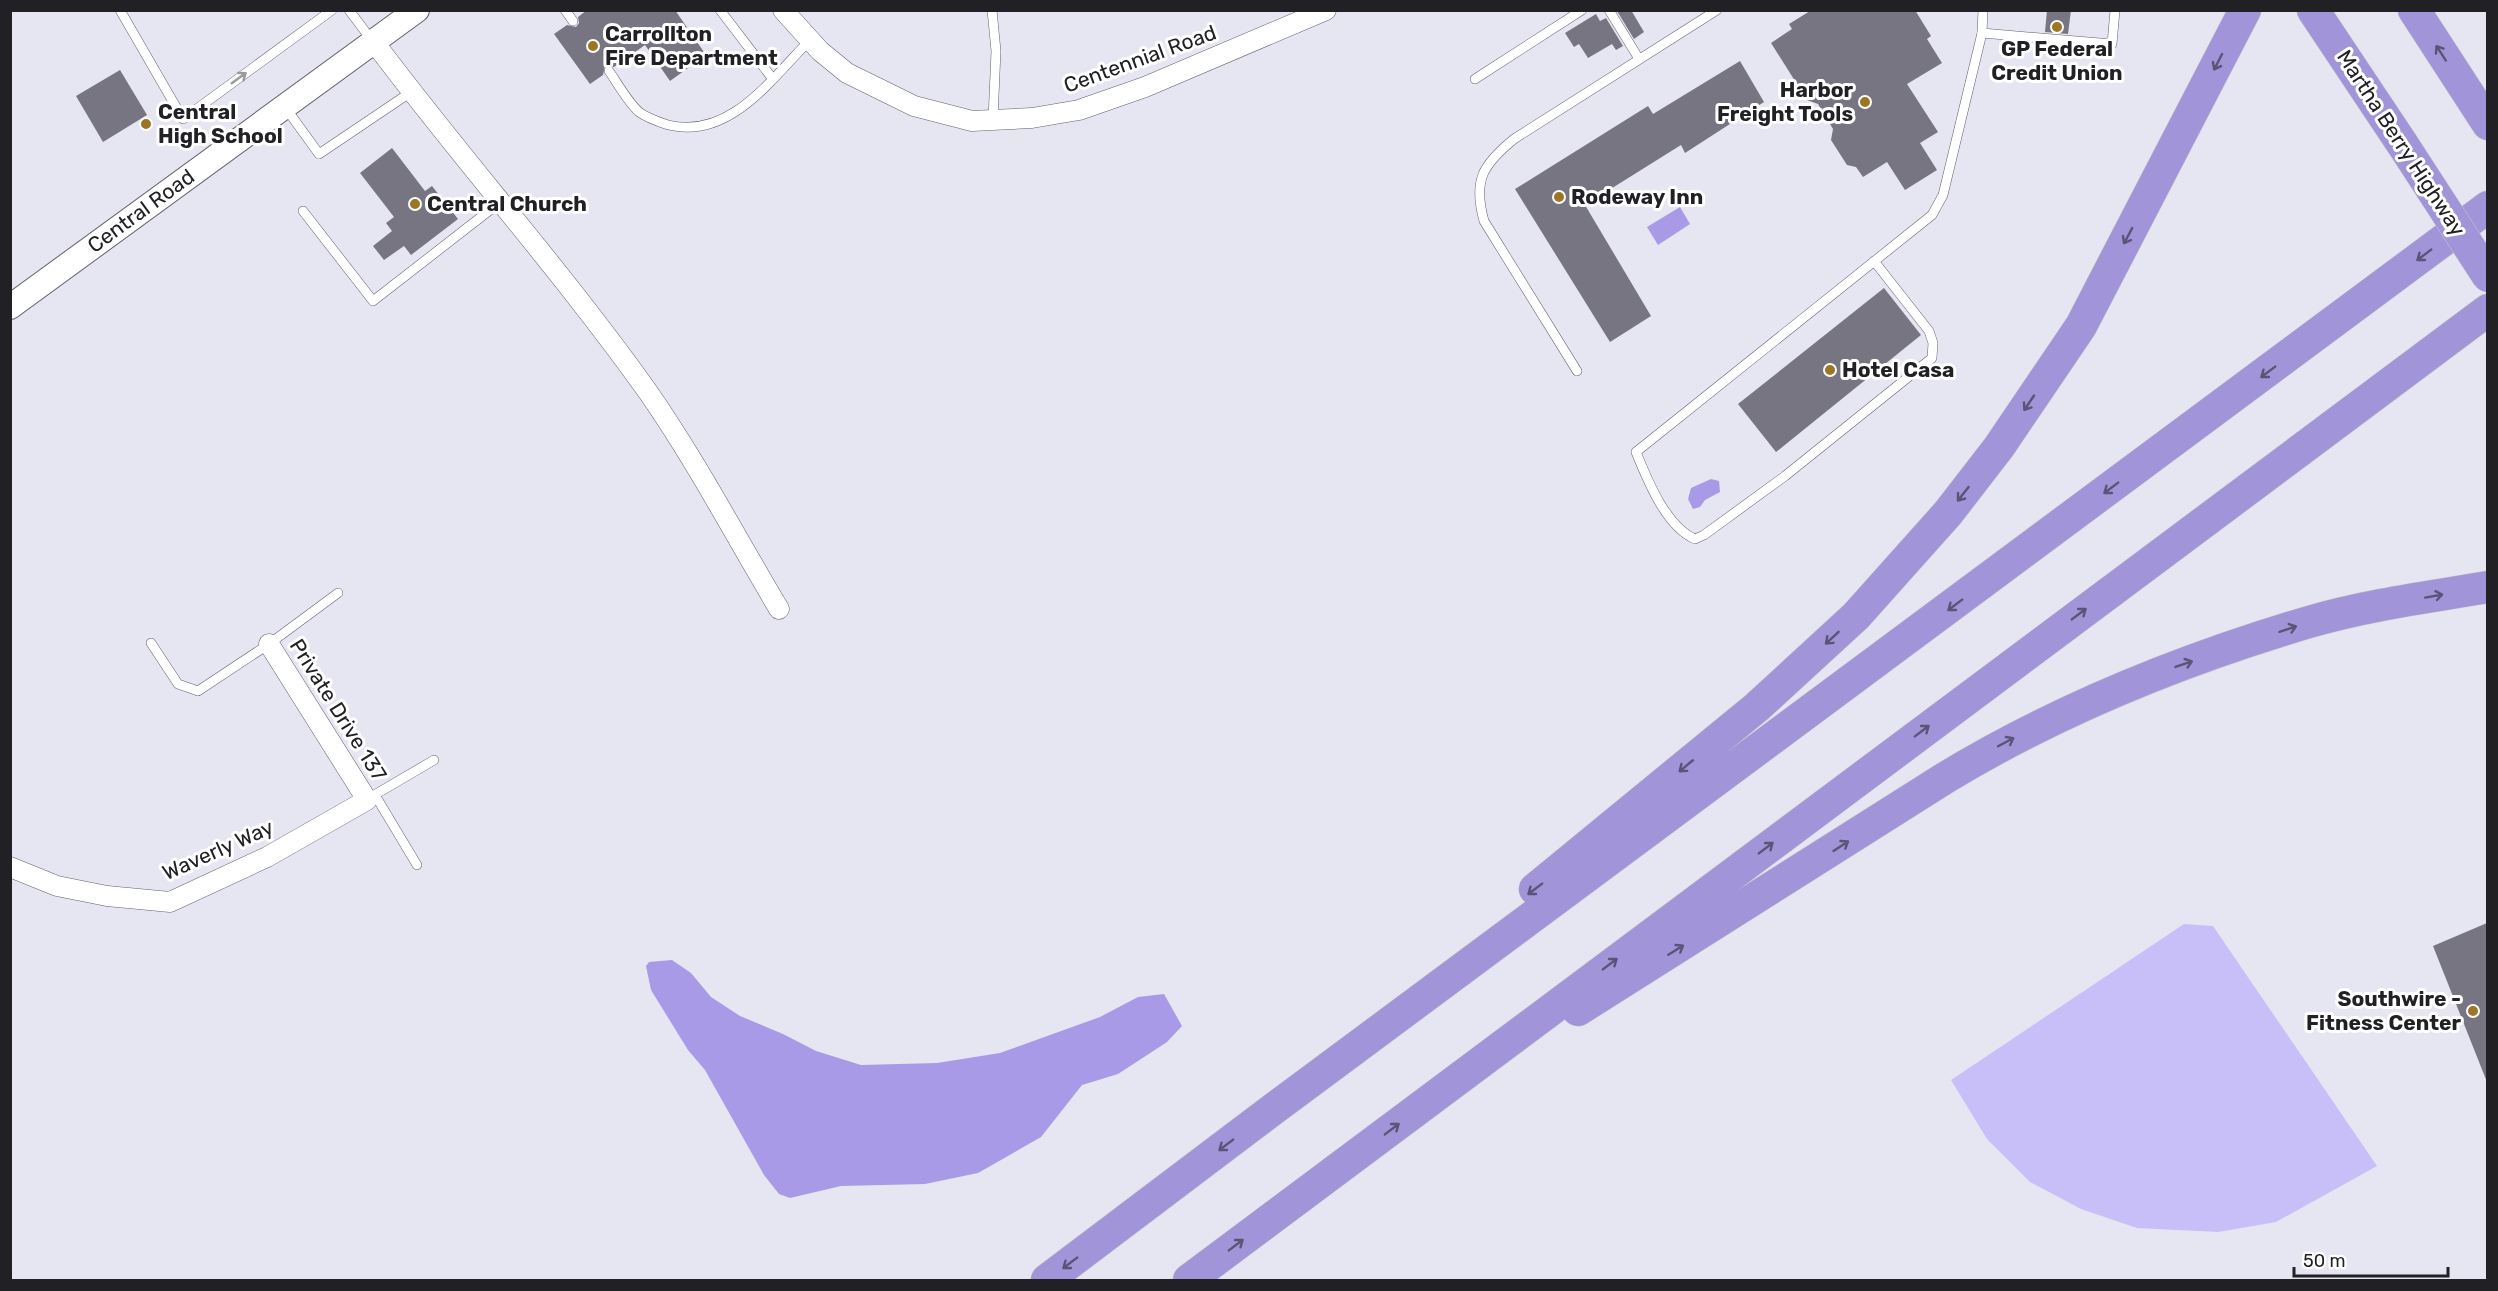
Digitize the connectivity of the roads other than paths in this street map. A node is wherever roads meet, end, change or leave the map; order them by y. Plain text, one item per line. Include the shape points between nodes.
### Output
1 (120, 10) edge
2 (333, 10) edge
3 (349, 10) edge
4 (417, 10) edge
5 (565, 10) edge
6 (720, 10) edge
7 (783, 10) edge
8 (992, 10) edge
9 (1326, 10) edge
10 (1582, 10) edge
11 (1609, 10) edge
12 (1717, 10) edge
13 (1983, 10) edge
14 (2115, 10) edge
15 (2245, 10) edge
16 (2313, 10) edge
17 (2414, 10) edge
18 (573, 21) dead end
19 (1982, 33) junction
20 (810, 40) junction
21 (374, 42) junction
22 (1639, 59) junction
23 (609, 71) dead end
24 (772, 78) junction
25 (1475, 79) dead end
26 (411, 92) junction
27 (284, 106) junction
28 (993, 119) junction
29 (2487, 124) edge
30 (499, 203) junction
31 (2487, 207) edge
32 (303, 212) dead end
33 (1874, 261) junction
34 (2487, 276) edge
35 (10, 307) edge
36 (2487, 310) edge
37 (1577, 371) dead end
38 (2487, 587) edge
39 (338, 593) dead end
40 (779, 609) dead end
41 (151, 643) dead end
42 (269, 644) junction
43 (434, 760) dead end
44 (371, 797) junction
45 (417, 865) dead end
46 (10, 867) edge
47 (1463, 1076) junction
48 (1272, 1110) junction
49 (1047, 1281) edge
50 (1189, 1281) edge

1 -> 2 lane via 183,119
3 - 21 lane
4 - 21 street, Central Road
5 - 18 lane
6 - 24 lane
7 - 20 street, Centennial Road
8 - 28 lane via 996,51
9 - 28 street, Centennial Road via 1145,87 1079,110 1032,118
10 - 25 lane
11 - 22 lane
12 - 22 lane
13 - 19 lane
14 - 19 lane via 2112,44
15 -> 48 highway via 2081,326 1999,447 1948,513 1856,616 1757,707 1565,867 1368,1017
16 - 34 highway, Martha Berry Highway, bridge
29 -> 17 highway
19 - 33 lane via 1943,195 1932,215
20 - 24 lane
20 - 28 street, Centennial Road via 847,73 914,106 972,121
21 - 26 street
21 - 27 street, Central Road
22 - 37 lane via 1514,139 1500,150 1479,181 1478,199 1484,221
23 - 24 lane via 640,112 659,123 684,129 709,126 729,118
26 - 27 lane via 319,154
26 - 30 street
27 - 35 street, Central Road
30 - 32 lane via 373,301
30 - 40 street via 581,302 649,394
31 -> 48 highway
33 - 33 lane via 1636,452 1655,497 1687,536 1695,539 1704,535 1785,476 1932,358 1929,331
47 -> 36 highway
47 -> 38 highway via 1610,991 1981,757 2084,703 2176,666 2310,622
39 - 42 lane
41 - 42 lane via 178,684 198,690
42 - 44 street, Private Drive 137
43 - 44 lane
44 - 45 lane
44 - 46 street, Waverly Way via 267,857 170,902 57,886
50 -> 47 highway
48 -> 49 highway

